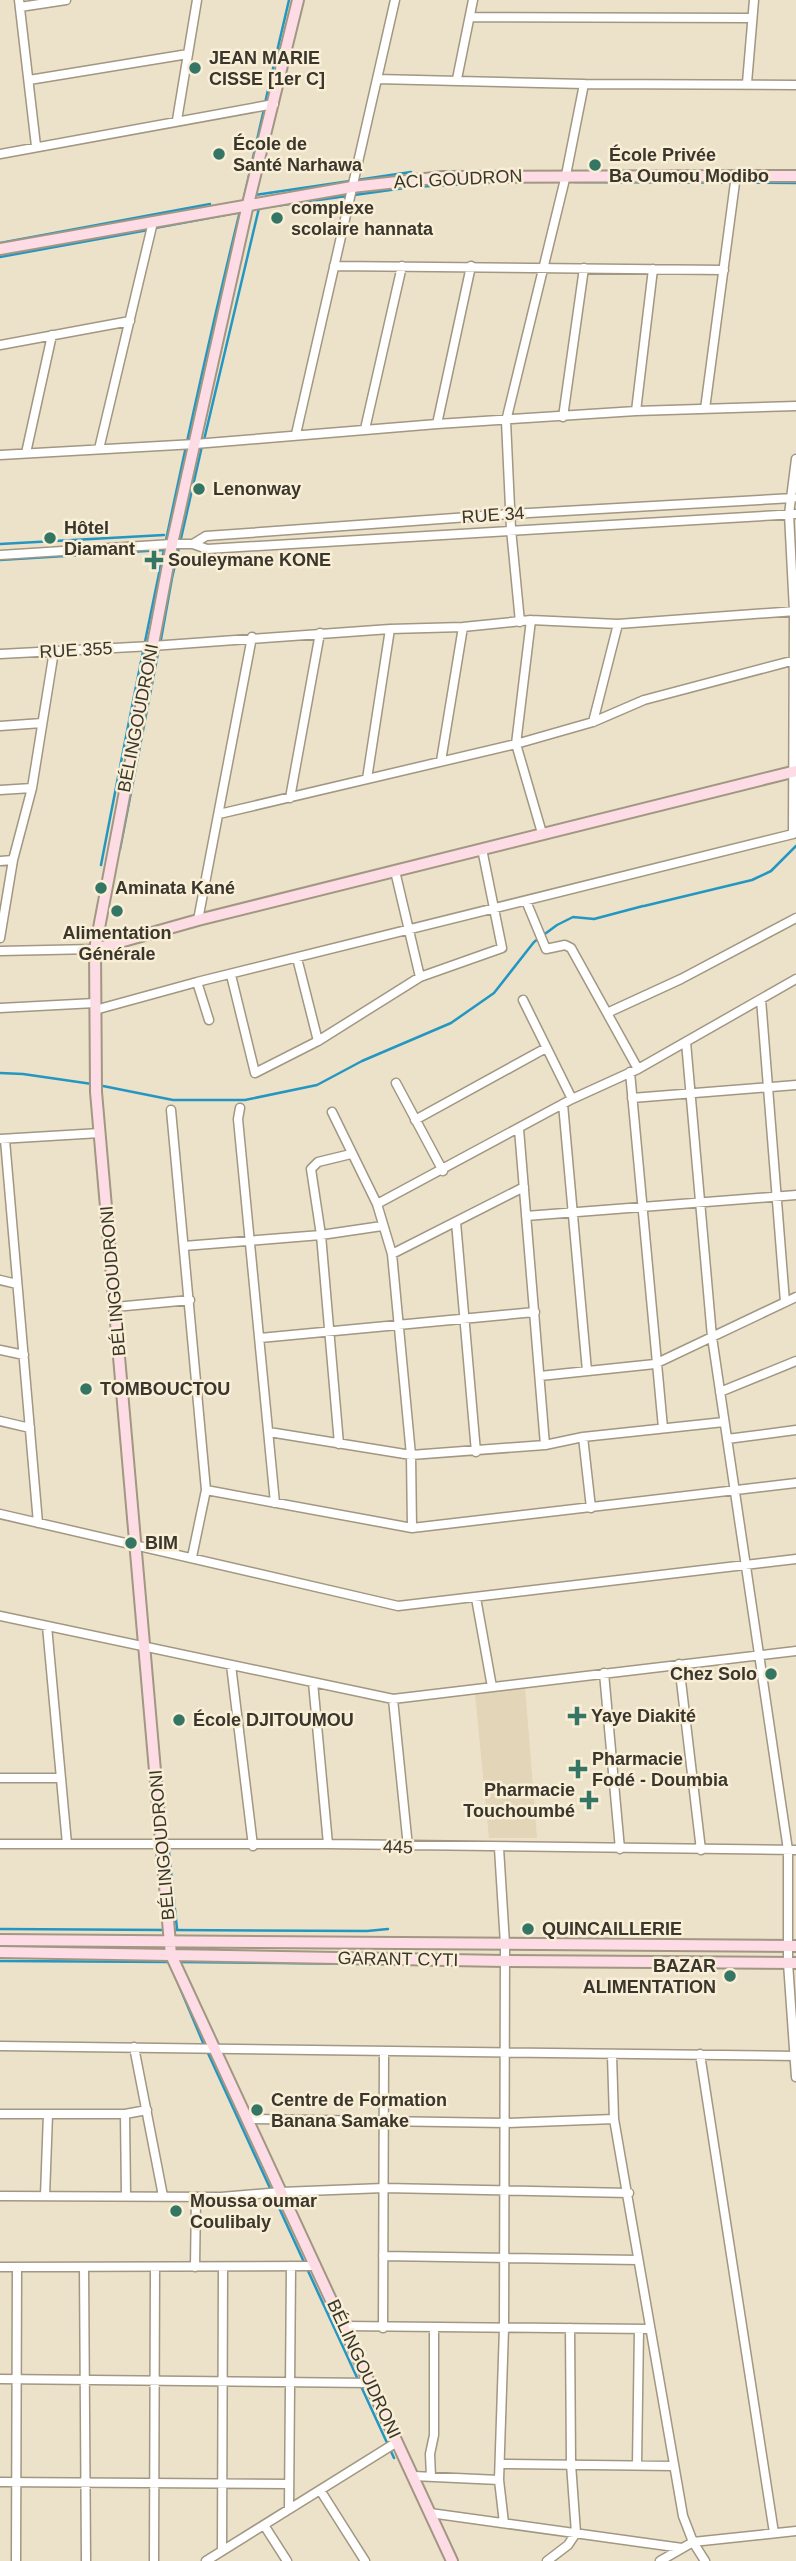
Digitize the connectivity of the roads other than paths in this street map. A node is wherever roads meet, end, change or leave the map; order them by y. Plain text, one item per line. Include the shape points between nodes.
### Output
1 (66, 0) edge
2 (197, 0) edge
3 (298, 0) edge
4 (395, 0) edge
5 (473, 0) edge
6 (754, 0) edge
7 (19, 4) edge
8 (470, 17) junction
9 (751, 18) junction
10 (188, 54) junction
11 (377, 79) junction
12 (457, 79) junction
13 (29, 80) junction
14 (747, 83) junction
15 (584, 84) junction
16 (796, 85) edge
17 (274, 104) junction
18 (177, 120) junction
19 (36, 146) junction
20 (0, 154) edge
21 (566, 175) junction
22 (736, 175) junction
23 (796, 176) edge
24 (352, 187) junction
25 (248, 204) junction
26 (153, 222) junction
27 (0, 249) edge
28 (334, 266) junction
29 (402, 266) junction
30 (471, 266) junction
31 (544, 268) junction
32 (584, 268) junction
33 (653, 269) junction
34 (724, 270) junction
35 (130, 321) junction
36 (52, 335) junction
37 (0, 345) edge
38 (796, 406) edge
39 (705, 410) junction
40 (636, 411) junction
41 (563, 417) junction
42 (506, 421) junction
43 (437, 424) junction
44 (366, 429) junction
45 (296, 434) junction
46 (195, 444) junction
47 (99, 449) junction
48 (26, 453) junction
49 (0, 455) edge
50 (796, 459) edge
51 (793, 498) edge
52 (511, 514) junction
53 (792, 514) edge
54 (511, 529) junction
55 (172, 544) junction
56 (192, 544) junction
57 (0, 555) edge
58 (795, 611) edge
59 (520, 621) junction
60 (531, 621) junction
61 (618, 624) junction
62 (463, 627) junction
63 (390, 629) junction
64 (320, 633) junction
65 (252, 637) junction
66 (152, 646) junction
67 (54, 651) junction
68 (0, 654) edge
69 (795, 660) edge
70 (593, 722) junction
71 (42, 723) junction
72 (0, 726) edge
73 (516, 744) junction
74 (442, 761) junction
75 (796, 771) edge
76 (368, 779) junction
77 (32, 788) junction
78 (0, 790) edge
79 (290, 798) junction
80 (219, 814) junction
81 (542, 833) junction
82 (482, 849) junction
83 (13, 860) junction
84 (0, 861) edge
85 (395, 871) junction
86 (526, 901) junction
87 (493, 908) junction
88 (796, 918) edge
89 (198, 920) junction
90 (408, 930) junction
91 (0, 938) edge
92 (95, 949) junction
93 (0, 951) edge
94 (297, 958) junction
95 (231, 975) junction
96 (420, 977) junction
97 (796, 979) edge
98 (197, 982) junction
99 (761, 999) junction
100 (523, 1000) dead end
101 (94, 1006) junction
102 (0, 1008) edge
103 (607, 1013) junction
104 (209, 1020) dead end
105 (318, 1041) junction
106 (687, 1042) junction
107 (546, 1048) junction
108 (634, 1071) junction
109 (396, 1083) dead end
110 (796, 1085) edge
111 (768, 1088) junction
112 (691, 1093) junction
113 (632, 1098) junction
114 (572, 1099) junction
115 (563, 1104) junction
116 (240, 1108) dead end
117 (171, 1110) dead end
118 (332, 1112) dead end
119 (415, 1120) junction
120 (519, 1129) junction
121 (100, 1133) junction
122 (2, 1140) edge
123 (351, 1154) junction
124 (443, 1171) junction
125 (524, 1186) junction
126 (796, 1195) edge
127 (776, 1196) junction
128 (700, 1202) junction
129 (377, 1204) junction
130 (642, 1207) junction
131 (0, 1210) edge
132 (11, 1212) junction
133 (573, 1213) junction
134 (526, 1216) junction
135 (456, 1222) junction
136 (382, 1226) junction
137 (321, 1235) junction
138 (251, 1241) junction
139 (184, 1246) junction
140 (392, 1255) junction
141 (0, 1280) edge
142 (18, 1284) junction
143 (796, 1297) edge
144 (190, 1300) junction
145 (785, 1302) junction
146 (115, 1307) junction
147 (535, 1312) junction
148 (465, 1318) junction
149 (399, 1325) junction
150 (329, 1331) junction
151 (712, 1337) junction
152 (260, 1338) junction
153 (0, 1350) edge
154 (24, 1355) junction
155 (796, 1361) edge
156 (655, 1364) junction
157 (587, 1371) junction
158 (540, 1376) junction
159 (720, 1391) junction
160 (0, 1421) edge
161 (724, 1422) junction
162 (30, 1427) junction
163 (663, 1428) junction
164 (796, 1430) edge
165 (269, 1432) junction
166 (583, 1437) junction
167 (727, 1439) junction
168 (339, 1444) junction
169 (545, 1445) junction
170 (476, 1452) junction
171 (411, 1455) junction
172 (796, 1483) edge
173 (206, 1490) junction
174 (735, 1491) junction
175 (275, 1503) junction
176 (591, 1508) junction
177 (0, 1514) edge
178 (38, 1523) junction
179 (412, 1528) junction
180 (135, 1544) junction
181 (192, 1557) junction
182 (796, 1559) edge
183 (746, 1565) junction
184 (476, 1598) junction
185 (0, 1616) edge
186 (47, 1626) junction
187 (144, 1646) junction
188 (796, 1651) edge
189 (759, 1655) junction
190 (679, 1664) junction
191 (231, 1665) junction
192 (604, 1673) junction
193 (313, 1682) junction
194 (492, 1687) junction
195 (393, 1699) junction
196 (0, 1778) edge
197 (61, 1778) junction
198 (0, 1844) edge
199 (67, 1844) junction
200 (328, 1844) junction
201 (162, 1845) junction
202 (253, 1846) junction
203 (408, 1847) junction
204 (499, 1848) junction
205 (620, 1849) junction
206 (701, 1850) junction
207 (792, 1850) edge
208 (0, 1940) edge
209 (170, 1942) junction
210 (505, 1944) junction
211 (792, 1946) edge
212 (0, 1952) edge
213 (171, 1955) junction
214 (505, 1961) junction
215 (792, 1963) edge
216 (0, 2046) edge
217 (134, 2047) junction
218 (216, 2048) junction
219 (384, 2051) junction
220 (505, 2053) junction
221 (700, 2054) junction
222 (612, 2055) junction
223 (794, 2056) edge
224 (796, 2077) edge
225 (147, 2110) junction
226 (0, 2114) edge
227 (48, 2114) junction
228 (125, 2114) junction
229 (248, 2119) junction
230 (614, 2119) junction
231 (384, 2121) junction
232 (505, 2123) junction
233 (384, 2188) junction
234 (505, 2190) junction
235 (281, 2192) junction
236 (629, 2193) junction
237 (0, 2196) edge
238 (45, 2196) junction
239 (126, 2196) junction
240 (163, 2196) junction
241 (196, 2197) junction
242 (383, 2256) junction
243 (505, 2258) junction
244 (638, 2260) junction
245 (291, 2266) junction
246 (316, 2266) junction
247 (0, 2267) edge
248 (17, 2267) junction
249 (84, 2267) junction
250 (155, 2267) junction
251 (195, 2267) junction
252 (223, 2267) junction
253 (344, 2326) junction
254 (383, 2328) junction
255 (433, 2328) junction
256 (505, 2328) junction
257 (570, 2328) junction
258 (639, 2329) junction
259 (649, 2329) junction
260 (0, 2379) edge
261 (17, 2379) junction
262 (85, 2380) junction
263 (154, 2381) junction
264 (224, 2382) junction
265 (290, 2383) junction
266 (370, 2383) junction
267 (397, 2442) junction
268 (501, 2464) junction
269 (571, 2464) junction
270 (637, 2465) junction
271 (674, 2466) junction
272 (413, 2476) junction
273 (431, 2477) junction
274 (499, 2480) junction
275 (0, 2482) edge
276 (16, 2482) junction
277 (85, 2482) junction
278 (154, 2483) junction
279 (224, 2483) junction
280 (289, 2484) junction
281 (320, 2490) junction
282 (289, 2509) junction
283 (430, 2513) junction
284 (504, 2523) junction
285 (264, 2525) junction
286 (796, 2531) edge
287 (576, 2533) junction
288 (774, 2533) junction
289 (693, 2542) junction
290 (682, 2548) junction
291 (222, 2550) junction
292 (16, 2561) edge
293 (86, 2561) edge
294 (154, 2561) edge
295 (205, 2561) edge
296 (287, 2561) edge
297 (365, 2561) edge
298 (452, 2561) edge
299 (547, 2561) edge
300 (660, 2561) edge
301 (705, 2561) edge

1 - 7 street
2 - 10 street
3 - 17 street, BÉLINGOUDRONI
4 - 11 street
5 - 8 street
6 - 9 street
7 - 13 street
8 - 9 street
8 - 12 street
9 - 14 street
10 - 13 street
10 - 18 street
11 - 12 street
11 - 24 street
12 - 15 street
13 - 19 street
14 - 15 street
14 - 16 street
15 - 21 street
17 - 18 street
17 - 25 street, BÉLINGOUDRONI
18 - 19 street
19 - 20 street
21 - 22 street, ACI GOUDRON
21 - 24 street, ACI GOUDRON via 443,177
21 - 31 street
22 - 23 street, ACI GOUDRON
22 - 34 street
24 - 25 street, ACI GOUDRON
24 - 28 street
25 - 26 street, ACI GOUDRON
25 - 46 street, BÉLINGOUDRONI
26 - 27 street, ACI GOUDRON
26 - 35 street
28 - 29 street
28 - 45 street
29 - 30 street
29 - 44 street
30 - 31 street
30 - 43 street
31 - 32 street
31 - 42 street
32 - 33 street
32 - 41 street
33 - 34 street
33 - 40 street
34 - 39 street
35 - 36 street
35 - 47 street
36 - 37 street
36 - 48 street
38 - 39 street
39 - 40 street
40 - 41 street
41 - 42 street
42 - 43 street
42 - 52 street
43 - 44 street
44 - 45 street
45 - 46 street
46 - 47 street
46 - 55 street, BÉLINGOUDRONI
47 - 48 street
48 - 49 street
50 - 51 street
51 - 52 street, RUE 34
51 - 53 street
52 - 54 street
52 - 56 street, RUE 34 via 206,536
53 - 54 street, RUE 34
53 - 58 street
54 - 56 street, RUE 34 via 207,548
54 - 59 street
55 - 56 street, RUE 34
55 - 57 street, RUE 34
55 - 66 street, BÉLINGOUDRONI
58 - 61 street, RUE 355
58 - 69 street
59 - 60 street, RUE 355
59 - 62 street, RUE 355
60 - 61 street, RUE 355
60 - 73 street
61 - 70 street
62 - 63 street, RUE 355
62 - 74 street
63 - 64 street, RUE 355
63 - 76 street
64 - 65 street, RUE 355
64 - 79 street
65 - 66 street, RUE 355
65 - 80 street
66 - 67 street, RUE 355
66 - 92 street, BÉLINGOUDRONI
67 - 68 street, RUE 355
67 - 71 street
69 - 70 street via 644,700
69 - 75 street
70 - 73 street
71 - 72 street
71 - 77 street
73 - 74 street
73 - 81 street
74 - 76 street
75 - 81 street
75 - 86 street via 793,834
76 - 79 street
77 - 78 street
77 - 83 street
79 - 80 street
80 - 89 street
81 - 82 street
82 - 85 street
82 - 87 street
83 - 84 street
83 - 91 street
85 - 89 street
85 - 90 street
86 - 87 street
86 - 103 street via 546,949 571,948
87 - 90 street
87 - 96 street via 502,948
88 - 103 street
89 - 92 street
90 - 94 street
90 - 96 street
92 - 93 street
92 - 101 street, BÉLINGOUDRONI
94 - 95 street
94 - 105 street
95 - 98 street
95 - 105 street via 255,1073
96 - 105 street
97 - 99 street
98 - 101 street
98 - 104 street
99 - 106 street
99 - 111 street
100 - 107 street
101 - 102 street
101 - 121 street, BÉLINGOUDRONI
103 - 108 street
106 - 108 street
106 - 112 street
107 - 114 street
107 - 119 street
108 - 113 street
108 - 114 street
109 - 119 street
110 - 111 street
111 - 112 street
111 - 127 street
112 - 113 street
112 - 128 street
113 - 130 street
114 - 115 street
115 - 120 street
115 - 133 street
116 - 138 street
117 - 139 street
118 - 123 street
119 - 124 street
120 - 124 street
120 - 125 street
121 - 122 street
121 - 146 street, BÉLINGOUDRONI
122 - 132 street
123 - 129 street
123 - 137 street via 318,1162 312,1169
124 - 129 street
125 - 134 street
125 - 135 street
126 - 127 street
127 - 128 street
127 - 145 street
128 - 130 street
128 - 151 street
129 - 136 street
130 - 133 street
130 - 156 street
131 - 132 street
132 - 142 street
133 - 134 street
133 - 157 street
134 - 147 street
135 - 140 street
135 - 148 street
136 - 137 street
136 - 140 street
137 - 138 street
137 - 150 street
138 - 139 street
138 - 152 street
139 - 144 street
140 - 149 street
141 - 142 street
142 - 154 street
143 - 145 street
144 - 146 street
144 - 173 street
145 - 151 street
146 - 180 street, BÉLINGOUDRONI
147 - 148 street
147 - 158 street
148 - 149 street
148 - 170 street
149 - 150 street
149 - 171 street
150 - 152 street
150 - 168 street
151 - 156 street
151 - 159 street
152 - 165 street
153 - 154 street
154 - 162 street
155 - 159 street
156 - 157 street
156 - 163 street
157 - 158 street
158 - 169 street
159 - 161 street
160 - 162 street
161 - 163 street
161 - 167 street
162 - 178 street
163 - 166 street
164 - 167 street
165 - 168 street
165 - 175 street
166 - 169 street
166 - 176 street
167 - 174 street
168 - 171 street
169 - 170 street
170 - 171 street
171 - 179 street
172 - 174 street
173 - 175 street
173 - 181 street
174 - 176 street
174 - 183 street
175 - 179 street
176 - 179 street
177 - 178 street
178 - 180 street
180 - 181 street
180 - 187 street, BÉLINGOUDRONI
181 - 184 street via 398,1606
182 - 183 street
183 - 184 street
183 - 189 street
184 - 194 street
185 - 186 street
186 - 187 street
186 - 197 street
187 - 191 street
187 - 201 street, BÉLINGOUDRONI
188 - 189 street
189 - 190 street
189 - 207 street
190 - 192 street
190 - 206 street
191 - 193 street
191 - 202 street
192 - 194 street
192 - 205 street
193 - 195 street
193 - 200 street
194 - 195 street
195 - 203 street
196 - 197 street
197 - 199 street
198 - 199 street, 445
199 - 201 street, 445
200 - 202 street, 445
200 - 203 street, 445
201 - 202 street, 445
201 - 209 street, BÉLINGOUDRONI
203 - 204 street, 445
204 - 205 street, 445
204 - 210 street
205 - 206 street, 445
206 - 207 street, 445
207 - 211 street
208 - 209 street, GARANT CYTI
209 - 210 street, GARANT CYTI
209 - 213 street, BÉLINGOUDRONI
210 - 211 street, GARANT CYTI
210 - 214 street
211 - 215 street
212 - 213 street, GARANT CYTI
213 - 214 street, GARANT CYTI
213 - 218 street, BÉLINGOUDRONI
214 - 215 street, GARANT CYTI
214 - 220 street
215 - 223 street
216 - 217 street
217 - 218 street
217 - 225 street
218 - 219 street
218 - 229 street, BÉLINGOUDRONI
219 - 220 street
219 - 231 street
220 - 222 street
220 - 232 street
221 - 222 street
221 - 223 street
221 - 288 street
222 - 230 street
223 - 224 street
225 - 228 street
225 - 240 street
226 - 227 street
227 - 228 street
227 - 238 street
228 - 239 street
229 - 231 street
229 - 235 street, BÉLINGOUDRONI
230 - 232 street
230 - 236 street
231 - 232 street
231 - 233 street
232 - 234 street
233 - 234 street
233 - 235 street
233 - 242 street
234 - 236 street
234 - 243 street
235 - 241 street
235 - 246 street, BÉLINGOUDRONI
236 - 244 street
237 - 238 street
238 - 239 street
239 - 240 street
240 - 241 street
241 - 251 street
242 - 243 street
242 - 254 street
243 - 244 street
243 - 256 street
244 - 259 street
245 - 246 street
245 - 252 street
245 - 265 street
246 - 253 street, BÉLINGOUDRONI
247 - 248 street
248 - 249 street
248 - 261 street
249 - 250 street
249 - 262 street
250 - 251 street
250 - 263 street
251 - 252 street
252 - 264 street
253 - 254 street
253 - 266 street, BÉLINGOUDRONI
254 - 255 street
255 - 256 street
255 - 273 street
256 - 257 street
256 - 268 street
257 - 258 street
257 - 269 street
258 - 259 street
258 - 270 street
259 - 271 street
260 - 261 street
261 - 262 street
261 - 276 street
262 - 263 street
262 - 277 street
263 - 264 street
263 - 278 street
264 - 265 street
264 - 279 street
265 - 266 street
265 - 280 street
266 - 267 street, BÉLINGOUDRONI
267 - 272 street, BÉLINGOUDRONI
267 - 281 street
268 - 269 street
268 - 274 street
269 - 270 street
269 - 287 street
270 - 271 street
271 - 289 street
272 - 273 street
272 - 283 street, BÉLINGOUDRONI
273 - 274 street
274 - 284 street
275 - 276 street
276 - 277 street
276 - 292 street
277 - 278 street
277 - 293 street
278 - 279 street
278 - 294 street
279 - 280 street
279 - 291 street
280 - 282 street
281 - 282 street
281 - 297 street
282 - 285 street
283 - 284 street
283 - 298 street, BÉLINGOUDRONI
284 - 287 street
285 - 291 street
285 - 296 street
286 - 288 street
287 - 290 street
287 - 299 street
288 - 289 street
289 - 290 street
289 - 301 street
290 - 300 street
291 - 295 street

